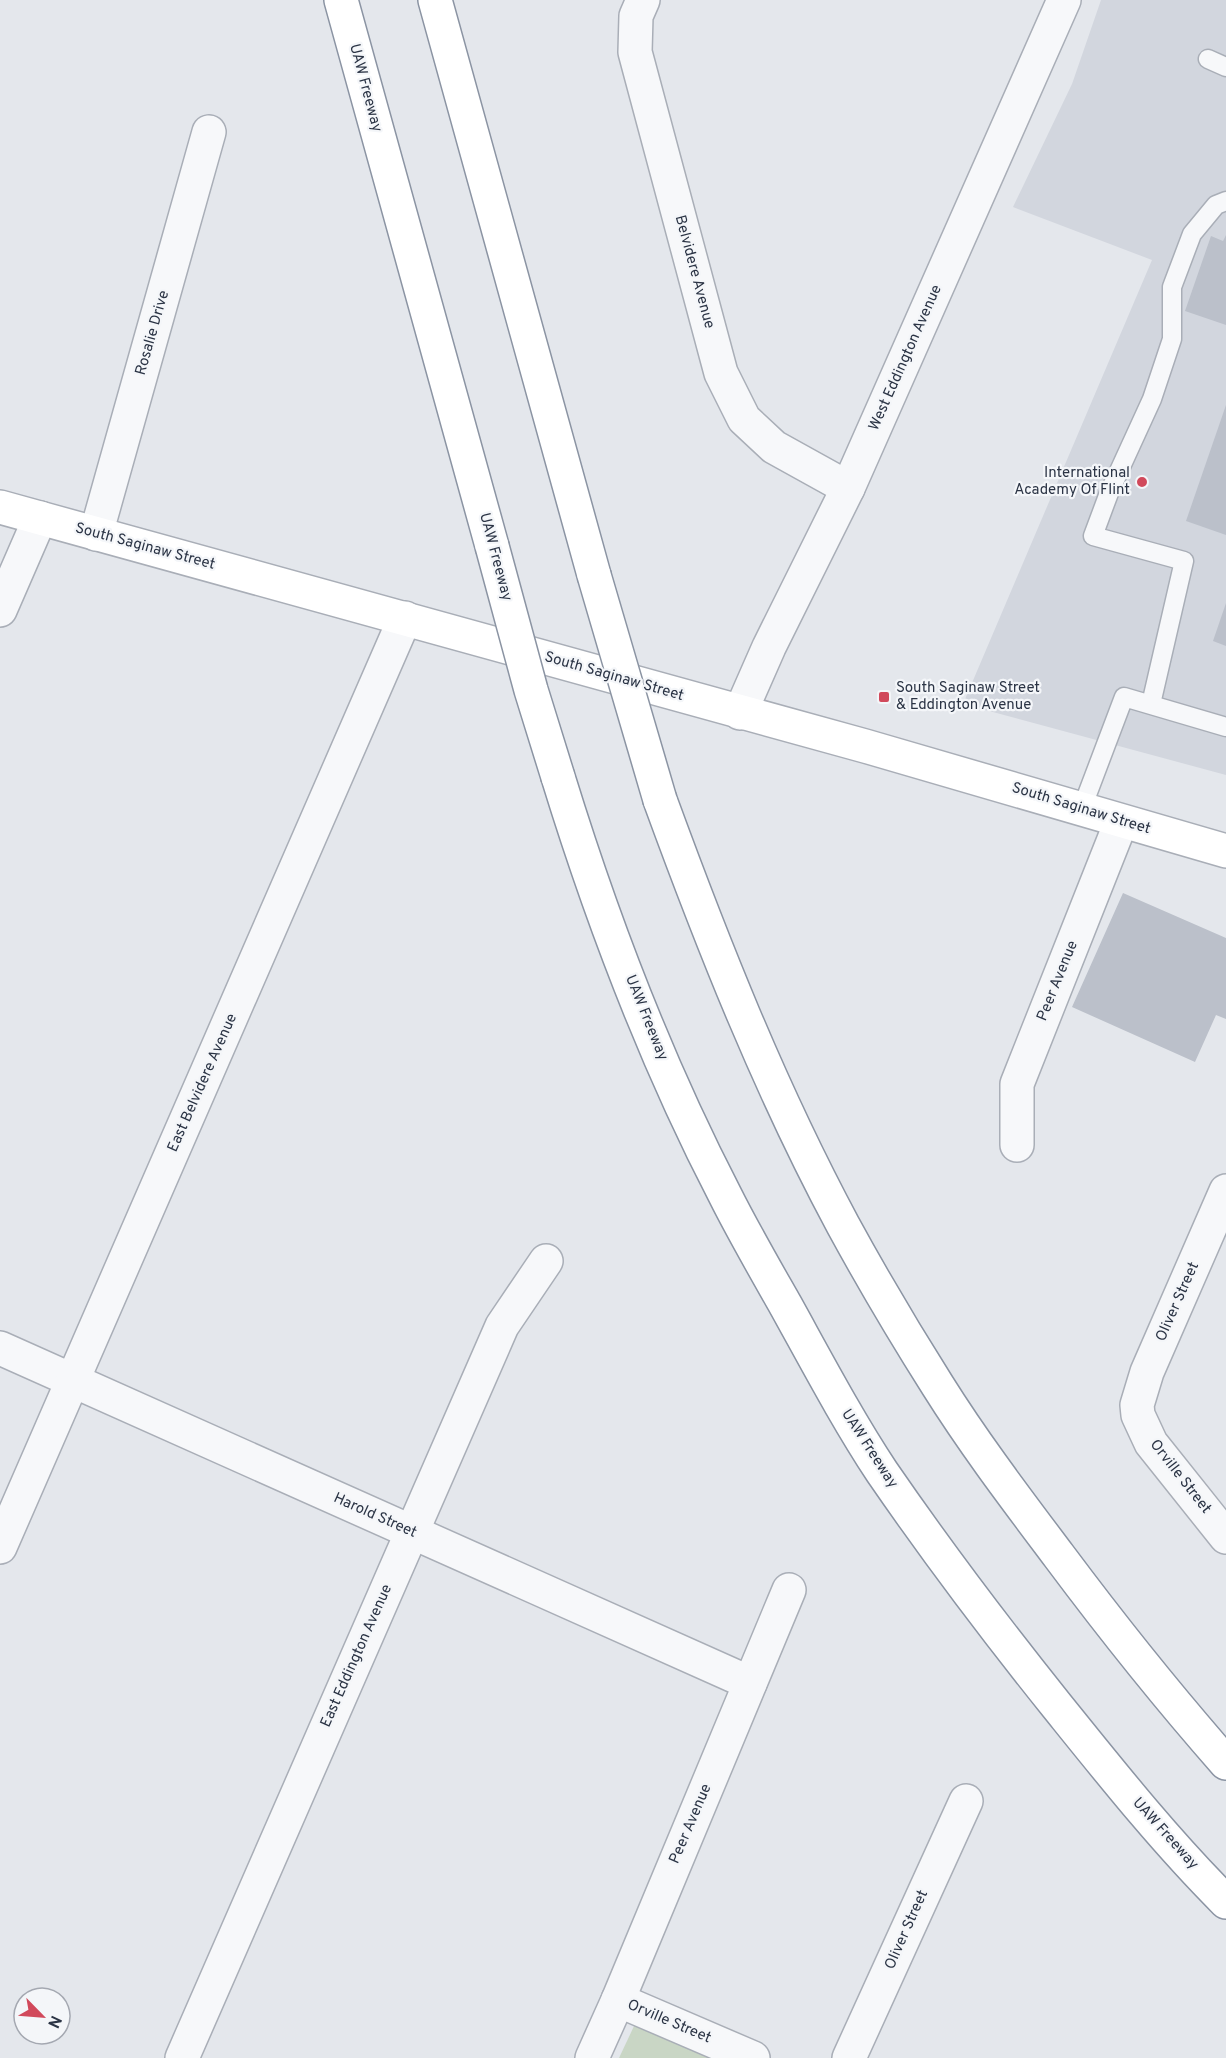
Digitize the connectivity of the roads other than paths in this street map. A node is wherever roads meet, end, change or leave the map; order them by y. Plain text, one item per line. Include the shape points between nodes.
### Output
1 (341, 0) edge
2 (435, 0) edge
3 (643, 0) edge
4 (1064, 0) edge
5 (1208, 59) dead end
6 (1226, 67) edge
7 (209, 132) dead end
8 (1226, 201) edge
9 (848, 488) junction
10 (0, 507) edge
11 (40, 518) junction
12 (96, 534) junction
13 (0, 610) edge
14 (405, 618) junction
15 (1150, 704) junction
16 (740, 713) junction
17 (1226, 727) edge
18 (1082, 808) junction
19 (1121, 822) junction
20 (1226, 851) edge
21 (1017, 1145) dead end
22 (1226, 1191) edge
23 (546, 1261) dead end
24 (0, 1348) edge
25 (74, 1380) junction
26 (1138, 1415) joint
27 (411, 1532) junction
28 (1226, 1537) edge
29 (0, 1547) edge
30 (789, 1590) dead end
31 (750, 1683) junction
32 (1226, 1762) edge
33 (966, 1802) dead end
34 (1226, 1902) edge
35 (618, 2000) junction
36 (182, 2058) edge
37 (592, 2058) edge
38 (753, 2058) edge
39 (849, 2058) edge

1 - 34 main road, UAW Freeway, bridge via 558,777 602,910 688,1118 725,1196 840,1403 900,1497 1024,1664 1116,1779
2 - 32 main road, bridge via 660,800 702,915 772,1080 843,1224 939,1388 1005,1484 1143,1664
3 - 9 street, Belvidere Avenue via 636,16 635,51 721,373 744,419 766,440
4 - 9 street, West Eddington Avenue
5 - 6 lane
7 - 12 street, Rosalie Drive
8 - 15 lane via 1216,205 1192,234 1172,286 1172,339 1152,399 1093,536 1184,561
9 - 16 street, West Eddington Avenue
10 - 11 main road, South Saginaw Street
11 - 12 main road, South Saginaw Street
11 - 13 street
12 - 14 main road, South Saginaw Street
14 - 16 main road, South Saginaw Street
14 - 25 street, East Belvidere Avenue
15 - 17 lane
15 - 18 lane via 1124,697
16 - 18 main road, South Saginaw Street
18 - 19 main road, South Saginaw Street
19 - 20 main road, South Saginaw Street
19 - 21 street, Peer Avenue via 1017,1084
22 - 26 street, Oliver Street via 1147,1372 1137,1405
23 - 27 street, East Eddington Avenue via 501,1326
24 - 25 street, Harold Street
25 - 27 street, Harold Street
25 - 29 street, East Belvidere Avenue
26 - 28 street, Orville Street via 1152,1443
27 - 31 street, Harold Street
27 - 36 street, East Eddington Avenue
30 - 31 street, Peer Avenue
31 - 35 street, Peer Avenue
33 - 39 street, Oliver Street
35 - 37 street, Peer Avenue
35 - 38 street, Orville Street

